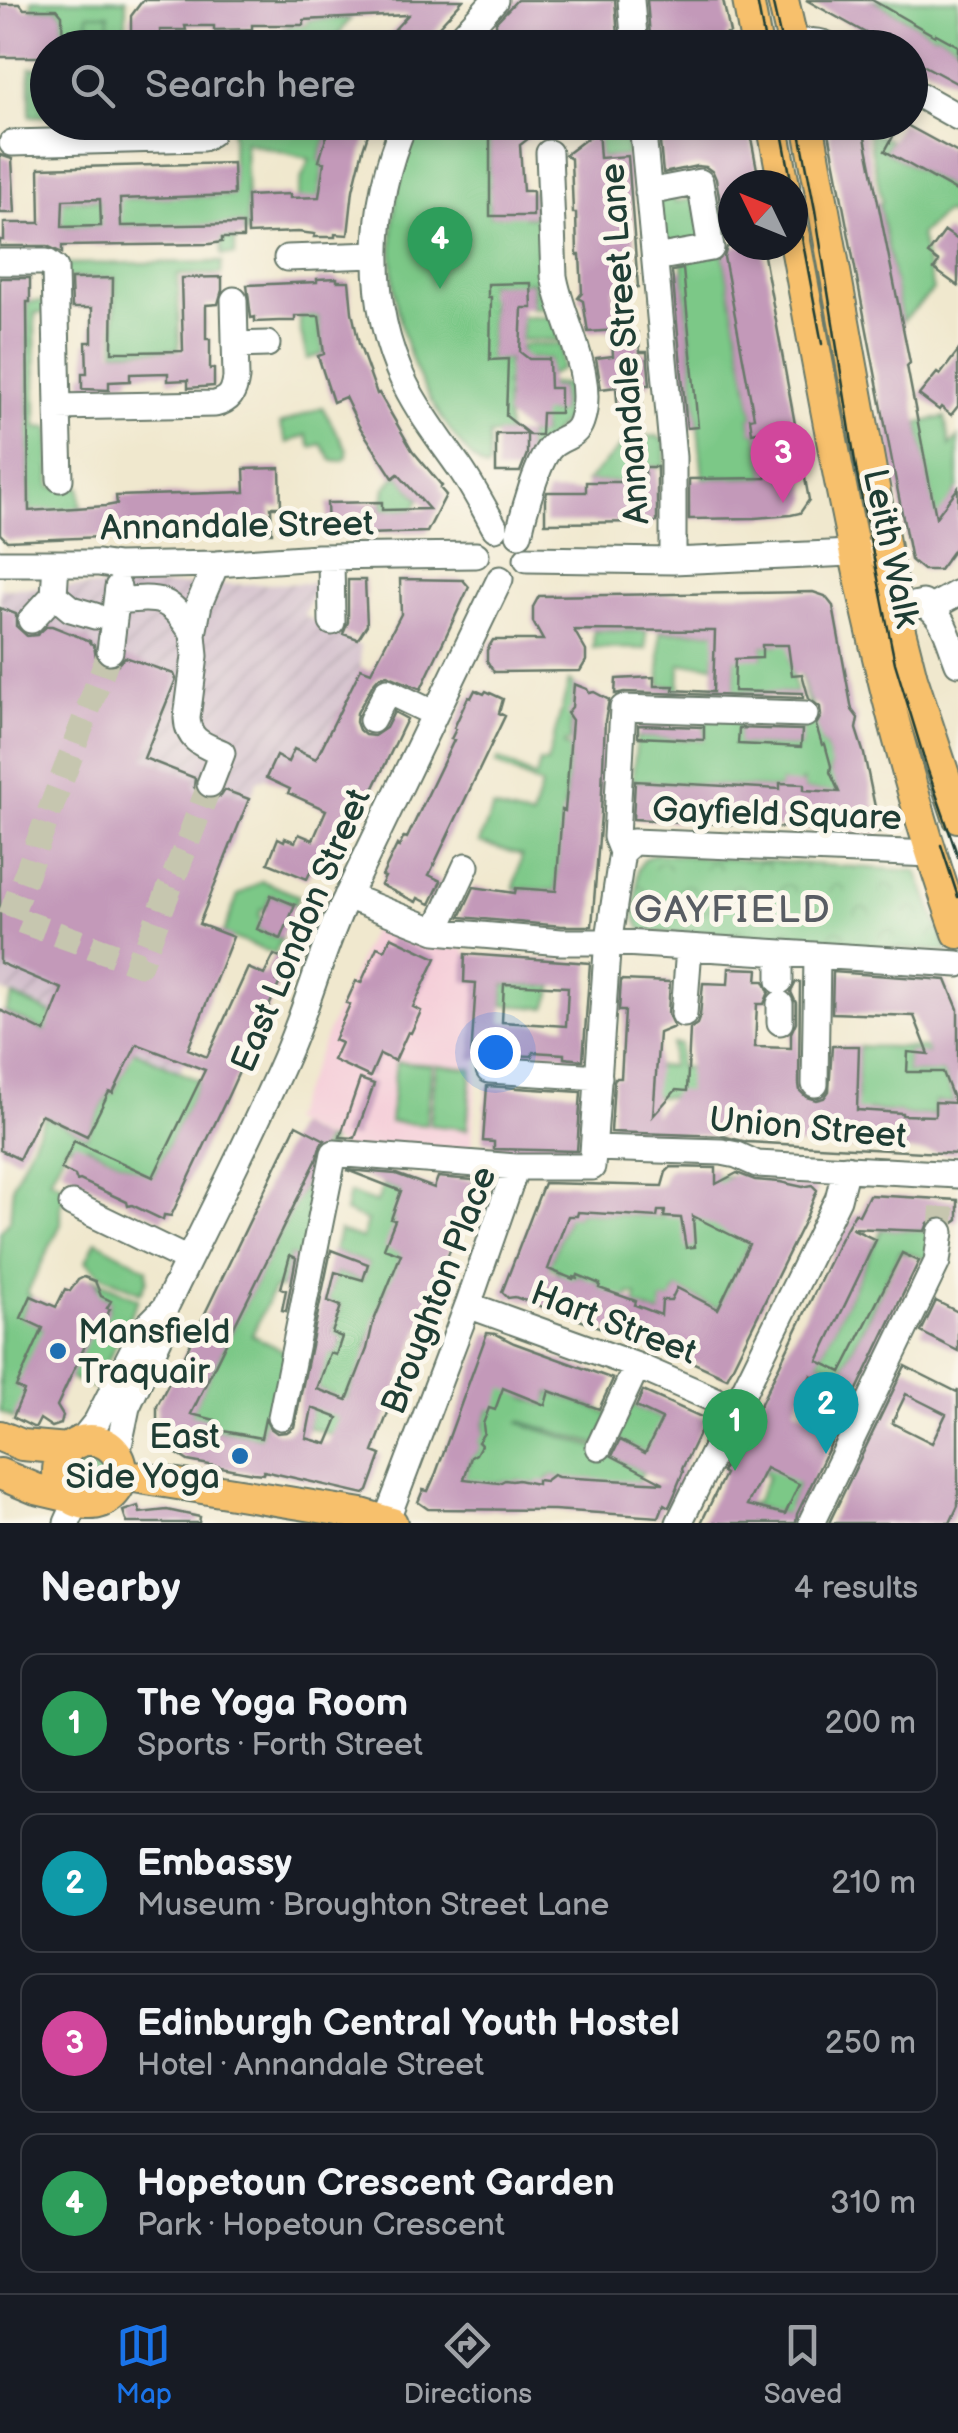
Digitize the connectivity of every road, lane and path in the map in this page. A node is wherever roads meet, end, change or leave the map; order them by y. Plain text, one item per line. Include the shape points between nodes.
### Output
1 (495, 0) edge
2 (631, 0) edge
3 (748, 0) edge
4 (783, 0) edge
5 (468, 30) edge
6 (634, 30) edge
7 (754, 30) edge
8 (800, 30) edge
9 (928, 100) edge
10 (958, 117) edge
11 (108, 140) edge
12 (399, 140) edge
13 (644, 140) edge
14 (775, 140) edge
15 (811, 140) edge
16 (12, 142) dead end
17 (549, 153) dead end
18 (781, 170) edge
19 (648, 192) junction
20 (376, 255) junction
21 (287, 258) dead end
22 (655, 258) junction
23 (798, 260) edge
24 (0, 262) edge
25 (234, 300) dead end
26 (266, 344) dead end
27 (235, 345) junction
28 (58, 407) junction
29 (60, 479) dead end
30 (507, 531) junction
31 (884, 550) junction
32 (853, 552) junction
33 (476, 555) junction
34 (331, 557) junction
35 (527, 559) junction
36 (673, 561) junction
37 (0, 563) edge
38 (56, 563) junction
39 (216, 564) junction
40 (118, 566) junction
41 (500, 579) junction
42 (958, 593) edge
43 (54, 595) junction
44 (118, 601) junction
45 (895, 608) junction
46 (931, 608) junction
47 (95, 616) dead end
48 (31, 620) dead end
49 (332, 622) dead end
50 (192, 634) junction
51 (110, 651) tunnel mouth
52 (958, 663) edge
53 (435, 714) junction
54 (805, 714) dead end
55 (372, 720) dead end
56 (210, 784) tunnel mouth
57 (958, 817) edge
58 (622, 852) junction
59 (932, 854) junction
60 (466, 866) dead end
61 (347, 896) junction
62 (436, 930) junction
63 (958, 933) edge
64 (608, 942) junction
65 (689, 948) junction
66 (780, 953) junction
67 (817, 956) junction
68 (958, 964) edge
69 (780, 1002) dead end
70 (684, 1014) dead end
71 (489, 1070) dead end
72 (599, 1077) junction
73 (815, 1084) dead end
74 (594, 1148) junction
75 (516, 1168) junction
76 (846, 1168) junction
77 (949, 1183) edge
78 (72, 1204) dead end
79 (941, 1232) tunnel mouth
80 (188, 1260) junction
81 (468, 1305) junction
82 (165, 1308) junction
83 (637, 1366) junction
84 (734, 1408) junction
85 (282, 1417) dead end
86 (0, 1436) edge
87 (75, 1445) junction
88 (598, 1447) dead end
89 (120, 1465) junction
90 (0, 1474) edge
91 (71, 1507) edge
92 (812, 1521) edge
93 (389, 1522) edge
94 (679, 1523) edge

1 - 5 street
2 - 6 street
3 - 7 main road
4 - 8 main road
9 - 10 street
11 - 16 street
12 - 20 street via 383,184
13 - 19 street, Annandale Street Lane
14 - 18 main road
15 - 31 main road, Leith Walk
17 - 30 street via 560,229 556,291 577,353 584,409 574,433 542,458 525,510
19 - 22 street, Annandale Street Lane
19 - 22 street via 700,182 711,248
20 - 21 street
20 - 30 street via 388,336 406,386
22 - 36 street, Annandale Street Lane via 674,457
23 - 32 main road, Leith Walk
24 - 28 street via 47,262 56,268
25 - 27 street
26 - 27 street
27 - 28 street via 234,390 223,402
28 - 29 street
30 - 33 street via 481,538
30 - 35 street via 526,544
31 - 32 street
31 - 45 main road, Leith Walk
32 - 36 street
32 - 59 main road, Leith Walk
33 - 34 street, Annandale Street
33 - 41 street via 482,570
34 - 39 street, Annandale Street
34 - 49 street
35 - 36 street
35 - 41 street via 517,574
37 - 38 street, Annandale Street
38 - 40 street, Annandale Street
38 - 43 street
39 - 40 street, Annandale Street
39 - 50 street
40 - 44 street
41 - 53 street, East London Street
42 - 46 street
43 - 47 street
43 - 48 street
44 - 50 street via 168,603
44 - 51 street
45 - 46 street
45 - 57 main road, Leith Walk
46 - 52 street
50 - 56 street via 188,728 199,743 222,753
53 - 55 street via 386,691
53 - 61 street, East London Street
54 - 58 street, Gayfield Square via 623,708 616,837
58 - 59 street, Gayfield Square via 633,842
58 - 64 street, Gayfield Square
59 - 63 main road, Leith Walk
60 - 62 street
61 - 62 street
61 - 80 street, East London Street via 285,1058
62 - 64 street
64 - 65 street
64 - 72 street, Gayfield Square
65 - 66 street
65 - 70 street
66 - 67 street
66 - 69 street
67 - 68 street
67 - 73 street
71 - 72 street
72 - 74 street, Gayfield Square
74 - 75 street, Broughton Place via 592,1167
74 - 76 street, Union Street via 722,1152 757,1164
75 - 81 street, Broughton Place
75 - 85 street via 334,1154
76 - 77 street, Union Street
76 - 84 street via 838,1199
78 - 80 street
79 - 92 street via 937,1262
80 - 82 street, East London Street
81 - 83 street, Hart Street
81 - 93 street, Broughton Place
82 - 87 street, East London Street via 143,1330 97,1421
82 - 89 street, East London Street via 162,1332 128,1406
83 - 84 street, Hart Street
83 - 88 street
84 - 94 street
86 - 87 main road via 22,1445
87 - 89 main road via 102,1442
87 - 91 main road via 58,1470
89 - 91 main road via 118,1488 103,1501
89 - 93 main road
90 - 91 main road

